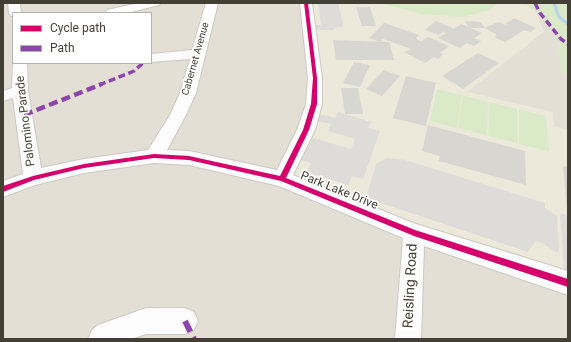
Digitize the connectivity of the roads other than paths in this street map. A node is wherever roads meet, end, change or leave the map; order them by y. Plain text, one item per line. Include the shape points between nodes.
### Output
1 (155, 3) edge
2 (212, 3) edge
3 (306, 3) edge
4 (115, 12) edge
5 (199, 54) junction
6 (152, 58) edge
7 (20, 64) edge
8 (20, 91) junction
9 (3, 96) edge
10 (154, 156) junction
11 (33, 178) junction
12 (282, 179) junction
13 (3, 189) edge
14 (414, 233) junction
15 (568, 283) edge
16 (185, 321) dead end
17 (101, 339) edge
18 (408, 339) edge

1 - 4 street
2 - 5 street, Cabernet Avenue
3 - 12 street via 315,78 314,104 306,130
5 - 6 street
5 - 10 street, Cabernet Avenue via 188,93
7 - 8 street, Palomino Parade
8 - 9 street
8 - 11 street, Palomino Parade
10 - 11 street, Park Lake Drive via 84,166
10 - 12 street, Park Lake Drive via 189,158
11 - 13 street, Park Lake Drive
12 - 14 street, Park Lake Drive
14 - 15 street, Park Lake Drive
14 - 18 street, Reisling Road
16 - 17 street via 146,321 107,334

